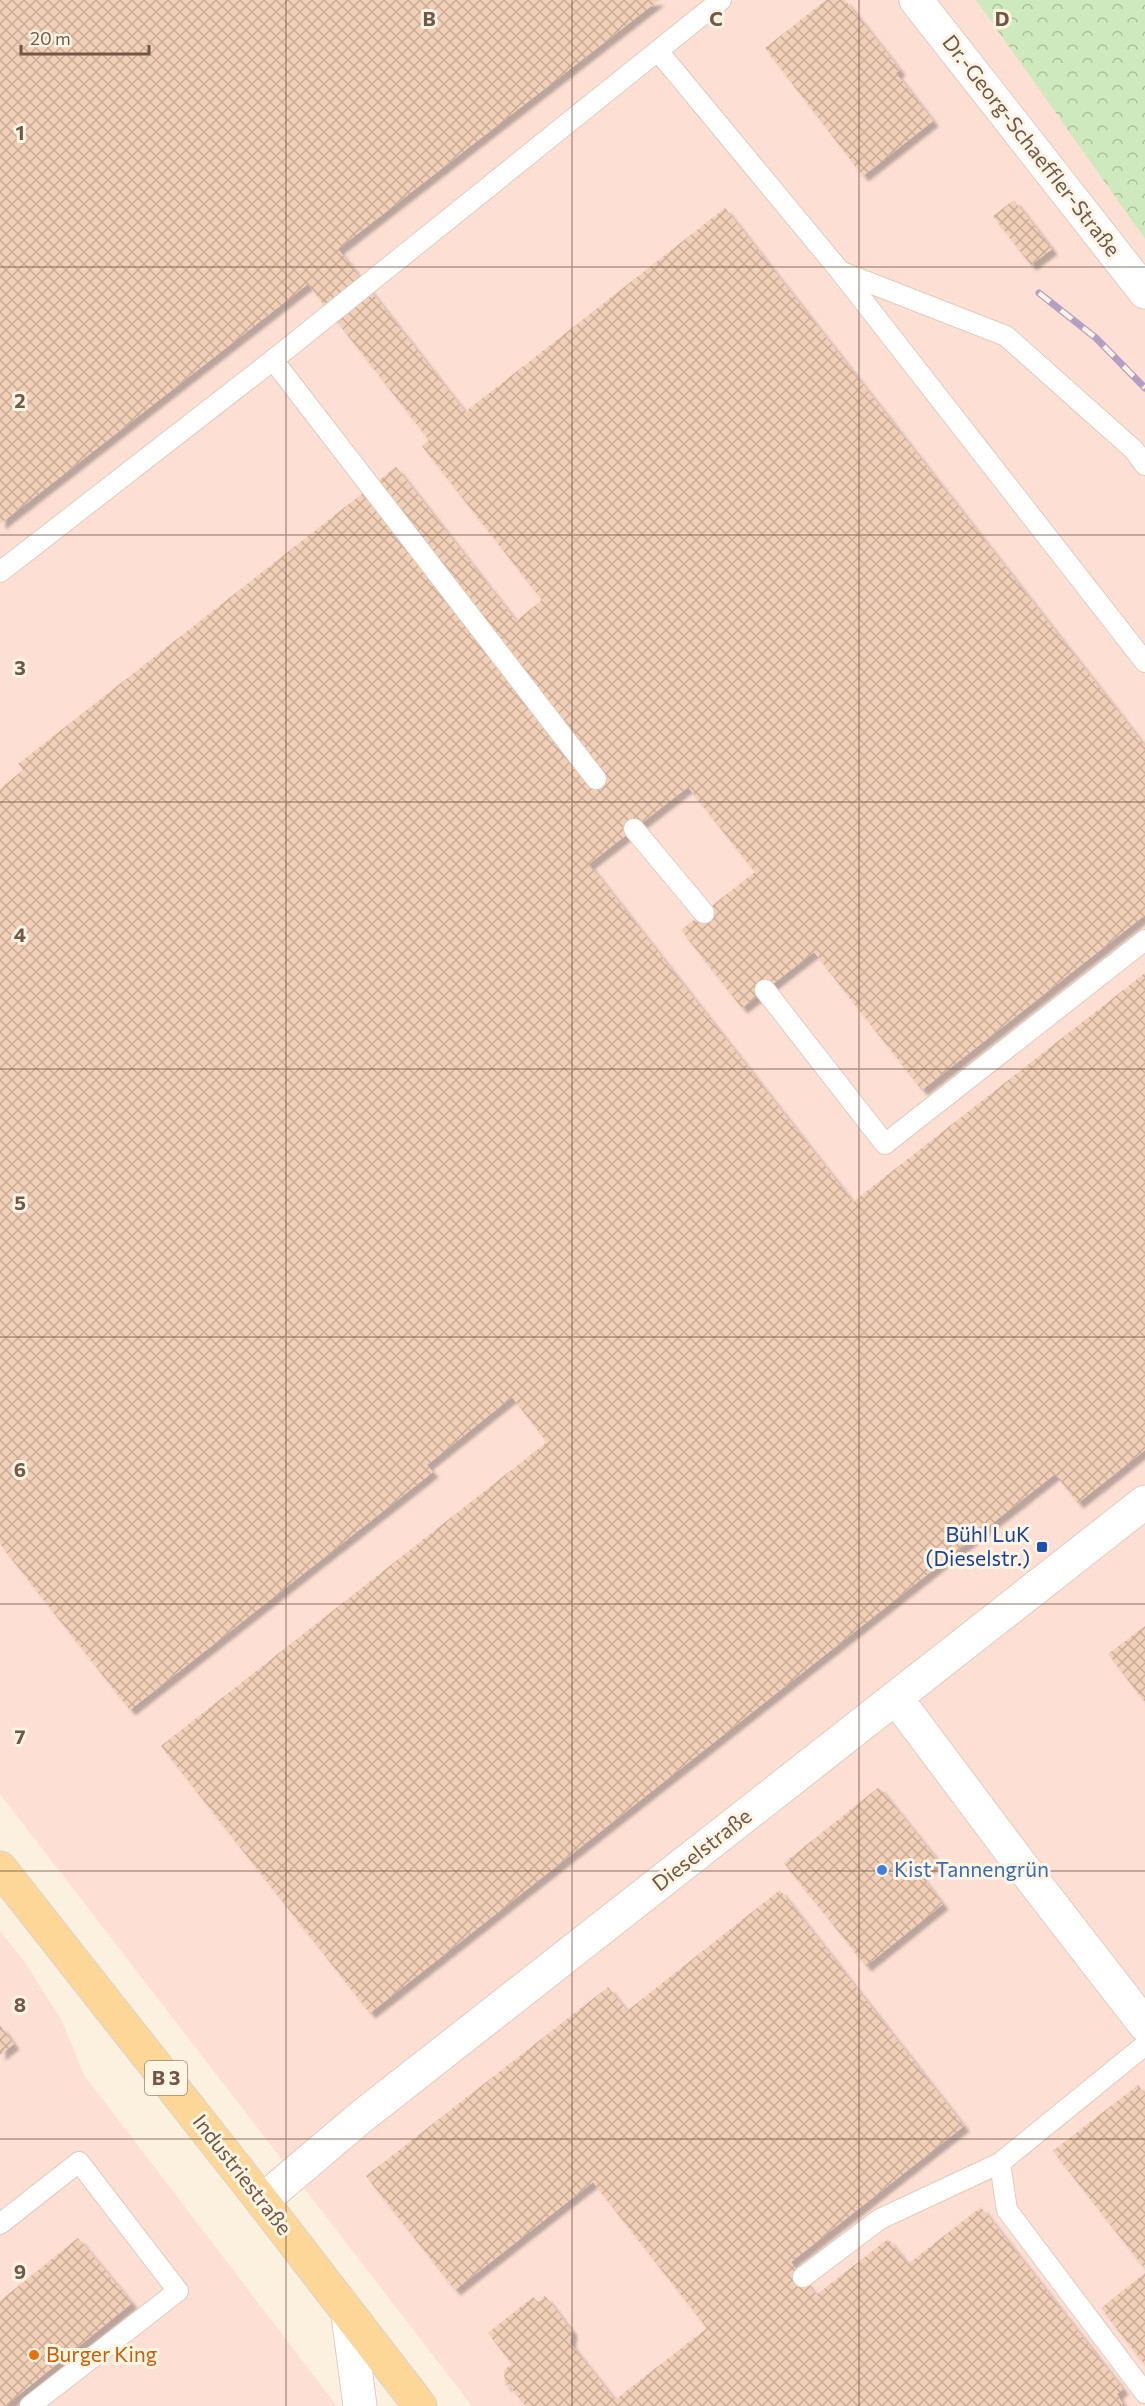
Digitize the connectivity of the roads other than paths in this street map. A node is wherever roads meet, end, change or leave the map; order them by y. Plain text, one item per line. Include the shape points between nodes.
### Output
1 (721, 0) edge
2 (916, 0) edge
3 (658, 51) junction
4 (840, 271) junction
5 (1145, 292) edge
6 (273, 360) junction
7 (1145, 465) edge
8 (0, 572) edge
9 (1145, 662) edge
10 (596, 779) dead end
11 (634, 829) dead end
12 (704, 913) dead end
13 (1145, 940) edge
14 (765, 990) dead end
15 (1145, 1502) edge
16 (896, 1698) junction
17 (0, 1868) edge
18 (1145, 2025) edge
19 (1145, 2045) edge
20 (1000, 2163) junction
21 (262, 2201) junction
22 (0, 2224) edge
23 (803, 2277) dead end
24 (348, 2315) junction
25 (1145, 2393) edge
26 (30, 2406) edge
27 (360, 2406) edge
28 (420, 2406) edge

1 - 3 lane
2 - 5 street, Dr.-Georg-Schaeffler-Straße
3 - 4 lane
3 - 6 lane
4 - 7 lane via 1006,336 1134,450
4 - 9 lane
6 - 8 lane
6 - 10 lane
11 - 12 lane
13 - 14 lane via 885,1144
15 - 16 street, Dieselstraße
16 - 18 street
16 - 21 street, Dieselstraße via 361,2117
17 - 21 main road, Industriestraße / B 3
19 - 20 lane
20 - 23 lane via 880,2219
20 - 25 lane via 1007,2210
21 - 24 main road, Industriestraße / B 3
22 - 26 lane via 79,2162 178,2290
24 - 27 street, Industriestraße
24 - 28 main road, Industriestraße / B 3

